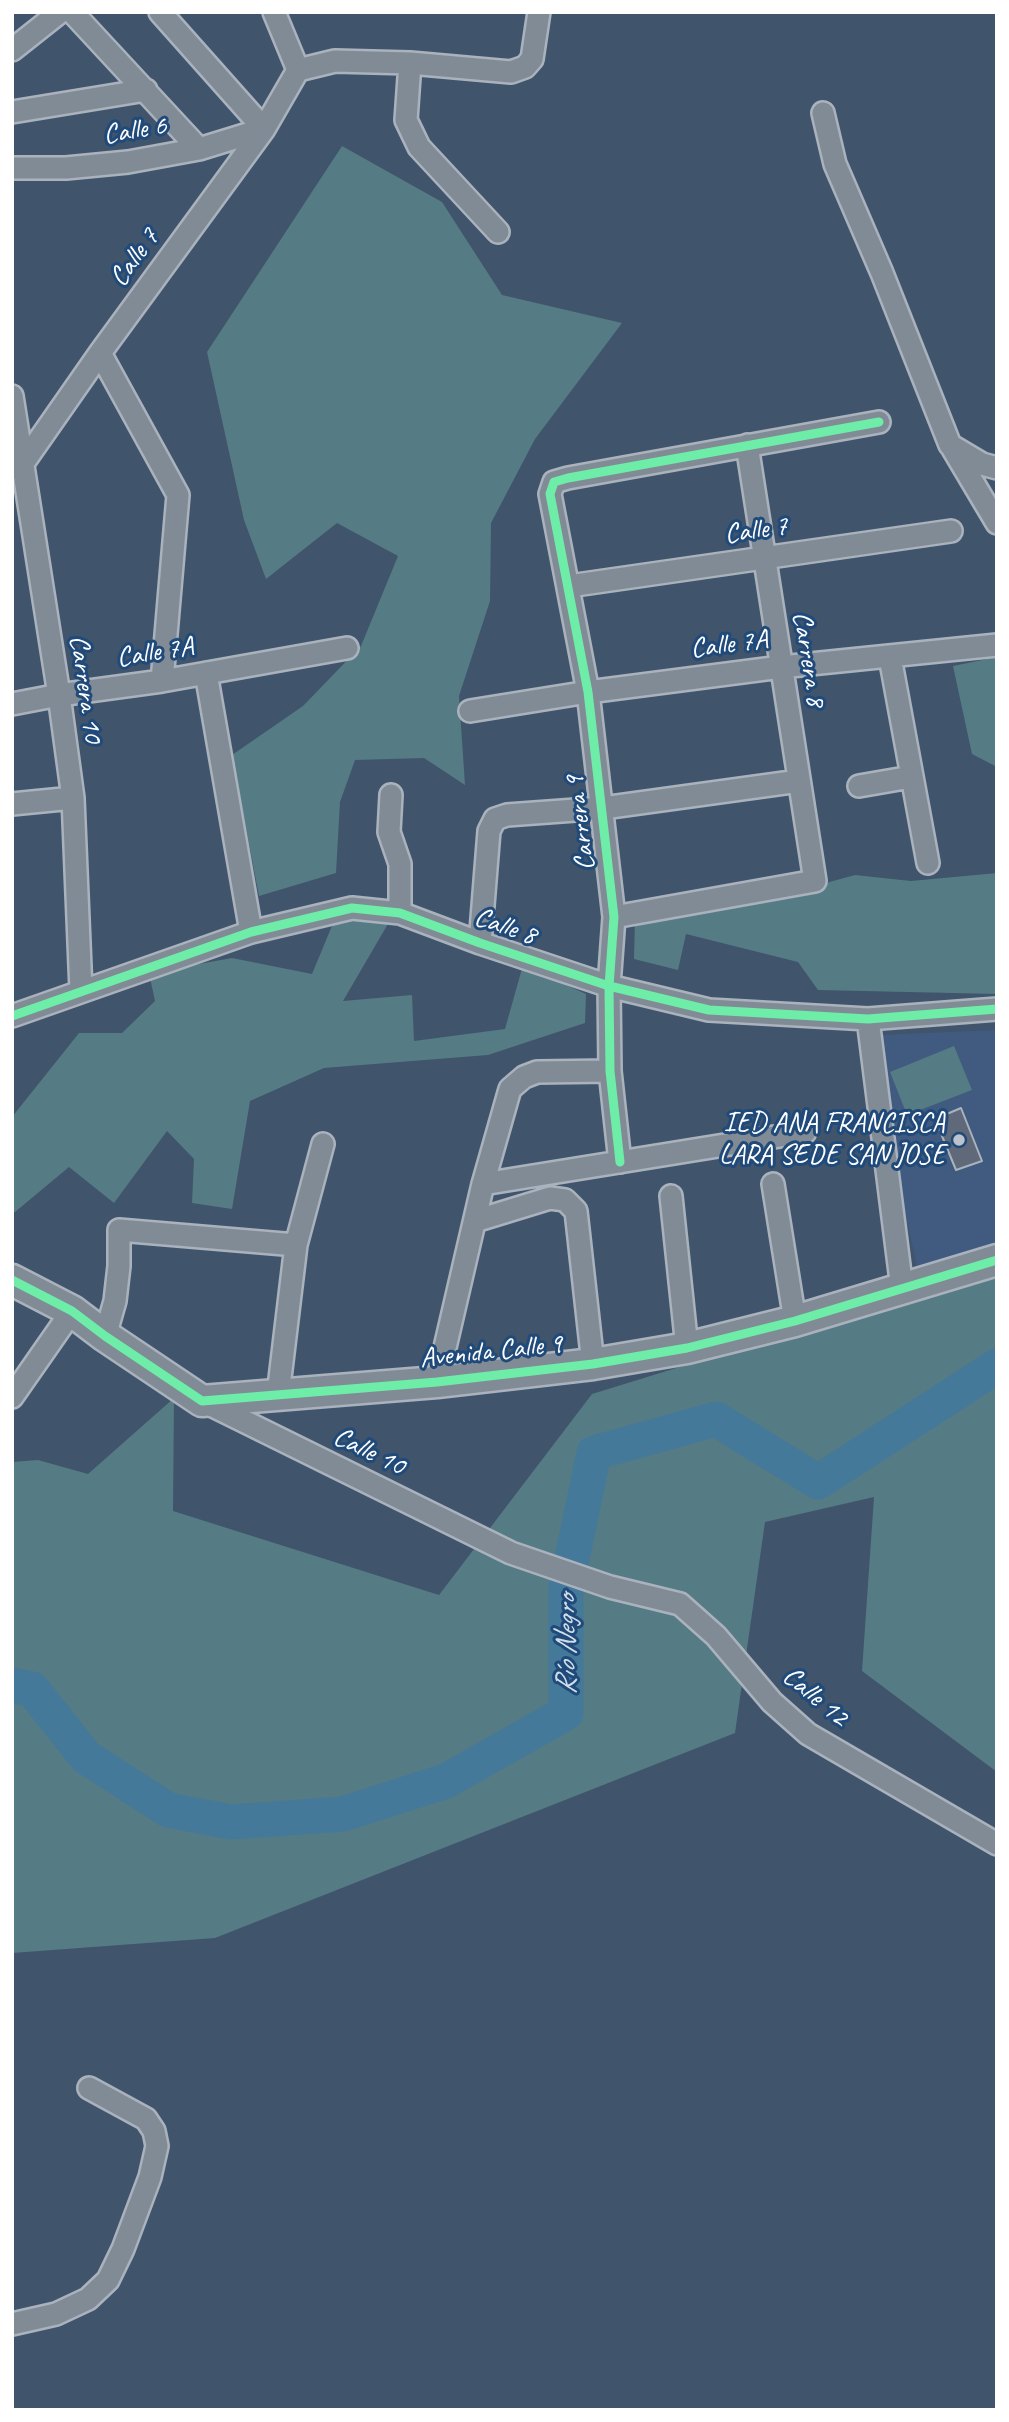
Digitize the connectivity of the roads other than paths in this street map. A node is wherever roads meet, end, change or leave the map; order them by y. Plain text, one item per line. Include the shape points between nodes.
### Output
1 (60, 12) edge
2 (72, 12) edge
3 (160, 12) edge
4 (274, 12) edge
5 (539, 12) edge
6 (12, 50) edge
7 (410, 63) junction
8 (298, 69) junction
9 (146, 90) junction
10 (12, 111) edge
11 (822, 113) dead end
12 (264, 129) junction
13 (199, 149) junction
14 (12, 168) edge
15 (498, 232) dead end
16 (100, 353) junction
17 (12, 396) edge
18 (878, 422) dead end
19 (950, 444) junction
20 (747, 445) junction
21 (997, 468) edge
22 (17, 471) edge
23 (997, 523) edge
24 (951, 531) dead end
25 (764, 558) junction
26 (569, 586) junction
27 (997, 645) edge
28 (347, 648) dead end
29 (890, 657) junction
30 (781, 667) junction
31 (206, 673) junction
32 (162, 681) junction
33 (588, 692) junction
34 (59, 695) junction
35 (12, 704) edge
36 (470, 710) dead end
37 (911, 776) junction
38 (799, 781) junction
39 (859, 786) dead end
40 (391, 795) dead end
41 (73, 798) junction
42 (12, 804) edge
43 (603, 808) junction
44 (928, 863) dead end
45 (400, 913) junction
46 (614, 918) junction
47 (251, 932) junction
48 (480, 943) junction
49 (609, 986) junction
50 (81, 992) junction
51 (997, 1009) edge
52 (12, 1016) edge
53 (868, 1019) junction
54 (610, 1071) junction
55 (805, 1132) dead end
56 (323, 1144) dead end
57 (620, 1162) junction
58 (483, 1184) junction
59 (772, 1185) dead end
60 (671, 1196) dead end
61 (475, 1221) junction
62 (296, 1245) junction
63 (997, 1260) edge
64 (12, 1280) edge
65 (902, 1289) junction
66 (72, 1311) junction
67 (796, 1321) junction
68 (105, 1336) junction
69 (687, 1348) junction
70 (593, 1364) junction
71 (437, 1382) junction
72 (278, 1395) junction
73 (12, 1397) edge
74 (202, 1401) junction
75 (610, 1587) joint
76 (997, 1844) edge
77 (89, 2088) dead end
78 (12, 2324) edge

1 - 6 street
2 - 9 street
3 - 12 street
4 - 8 street
5 - 7 street via 532,59 525,67 512,72
7 - 8 street via 335,61
7 - 15 street via 406,120 419,147
8 - 12 street, Calle 7
9 - 10 street
9 - 13 street
11 - 19 street via 835,164
12 - 13 street, Calle 6
12 - 16 street, Calle 7
13 - 14 street, Calle 6 via 128,162
16 - 22 street, Calle 7
16 - 32 street via 178,495
17 - 22 street, Carrera 10
18 - 20 street
19 - 21 street
19 - 23 street
20 - 25 street, Carrera 8
20 - 26 street, Carrera 9 via 554,482 550,494
22 - 34 street, Carrera 10
24 - 25 street, Calle 7
25 - 26 street, Calle 7
25 - 30 street, Carrera 8
26 - 33 street, Carrera 9
27 - 29 street, Calle 7A
28 - 31 street, Calle 7A
29 - 30 street, Calle 7A
29 - 37 street
30 - 33 street, Calle 7A
30 - 38 street, Carrera 8
31 - 32 street, Calle 7A
31 - 47 street
32 - 34 street, Calle 7A
33 - 36 street, Calle 7A
33 - 43 street, Carrera 9
34 - 35 street, Calle 7A
34 - 41 street, Carrera 10
37 - 39 street
37 - 44 street
38 - 43 street
38 - 46 street, Carrera 8 via 815,881
40 - 45 street via 389,832 400,864
41 - 42 street
41 - 50 street, Carrera 10
43 - 46 street, Carrera 9
43 - 48 street via 495,818 489,831
45 - 47 street, Calle 8 via 352,908
45 - 48 street, Calle 8
46 - 49 street, Carrera 9
47 - 50 street, Calle 8
48 - 49 street, Calle 8
49 - 53 street, Calle 8 via 709,1010
49 - 54 street, Carrera 9
50 - 52 street, Calle 8
51 - 53 street, Calle 8
53 - 65 street
54 - 57 street, Carrera 9
54 - 58 street via 537,1072 510,1089
55 - 57 street
56 - 62 street
57 - 58 street
58 - 61 street
59 - 67 street
60 - 69 street
61 - 70 street via 550,1198 565,1200 576,1211
61 - 71 street
62 - 68 street via 119,1230 120,1266
62 - 72 street
63 - 65 street, Avenida Calle 9
64 - 66 street
65 - 67 street, Avenida Calle 9
66 - 68 street
66 - 73 street
67 - 69 street, Avenida Calle 9
68 - 74 street
69 - 70 street, Avenida Calle 9
70 - 71 street, Avenida Calle 9
71 - 72 street, Avenida Calle 9
72 - 74 street, Avenida Calle 9
74 - 75 street, Calle 10 via 511,1553
75 - 76 street, Calle 12 via 680,1604 808,1734
77 - 78 street via 146,2119 157,2146 150,2177 108,2280 88,2299 56,2315

